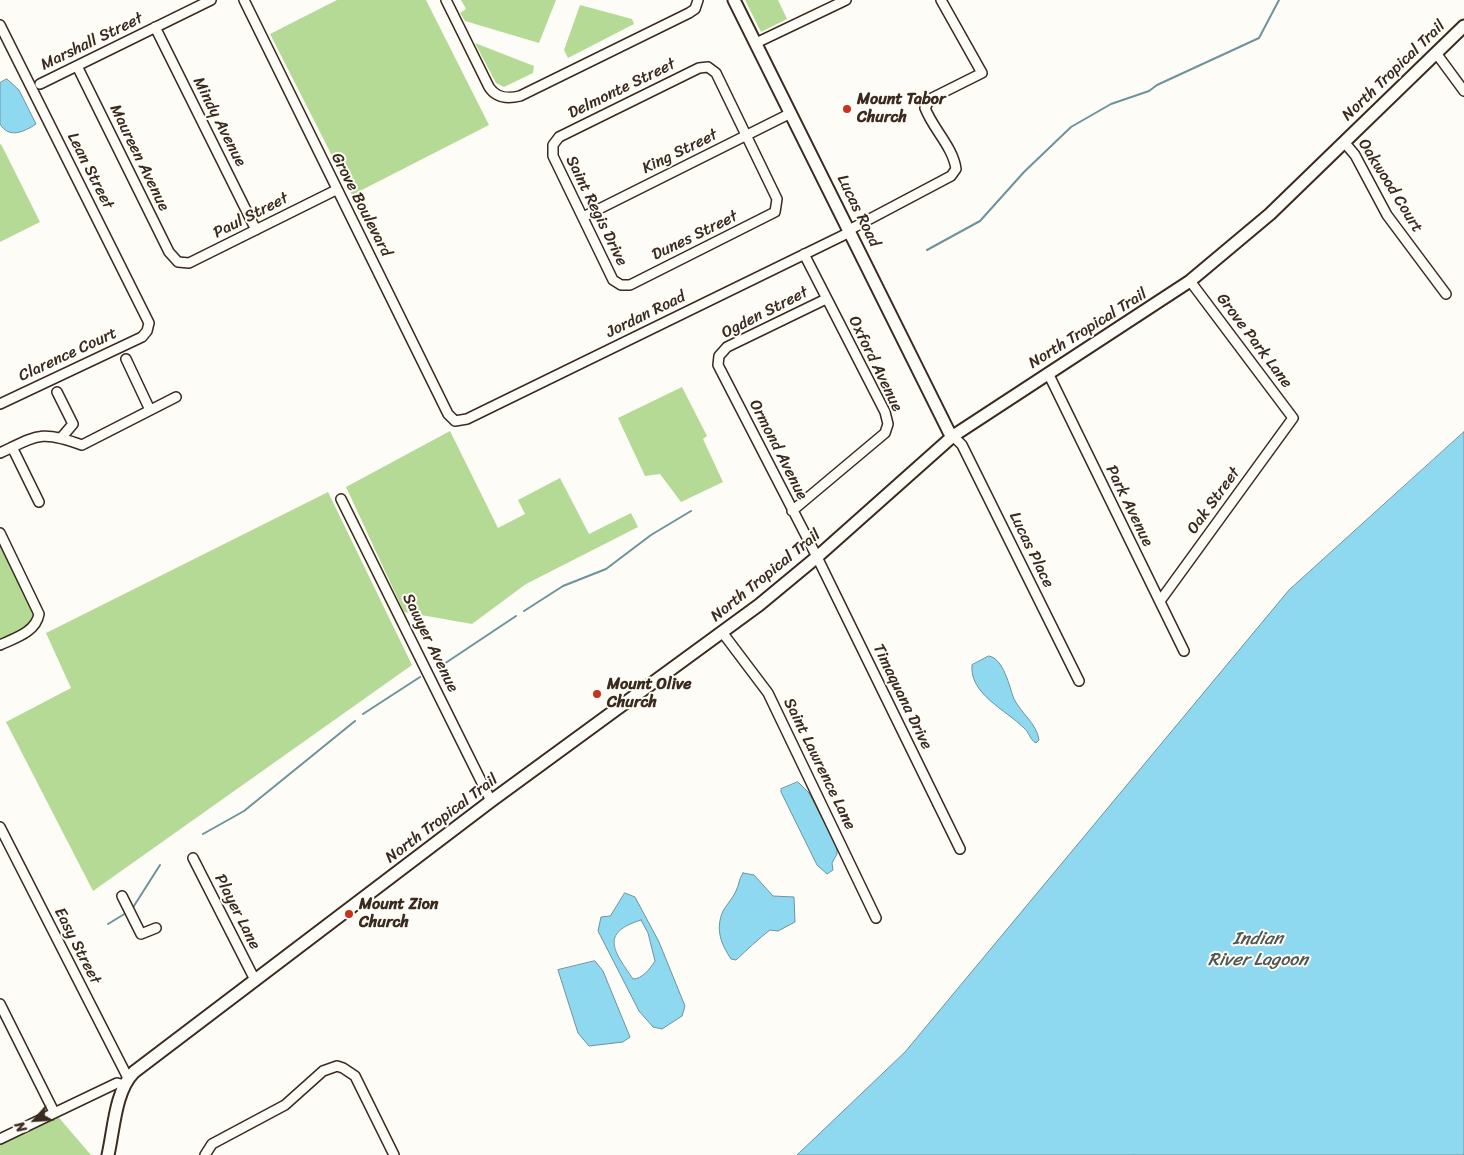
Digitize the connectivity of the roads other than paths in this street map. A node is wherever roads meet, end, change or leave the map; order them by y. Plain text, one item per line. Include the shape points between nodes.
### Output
1 (211, 0) edge
2 (244, 0) edge
3 (446, 0) edge
4 (698, 0) edge
5 (734, 0) edge
6 (846, 0) edge
7 (941, 0) edge
8 (0, 25) edge
9 (1464, 26) edge
10 (155, 27) junction
11 (756, 43) junction
12 (1436, 53) junction
13 (77, 66) junction
14 (40, 84) dead end
15 (1464, 91) edge
16 (791, 113) junction
17 (746, 136) junction
18 (1344, 142) junction
19 (553, 145) joint
20 (336, 190) junction
21 (582, 217) junction
22 (256, 230) junction
23 (849, 231) junction
24 (804, 254) junction
25 (178, 262) joint
26 (1190, 281) junction
27 (621, 285) joint
28 (1446, 294) dead end
29 (826, 299) junction
30 (147, 331) joint
31 (719, 356) joint
32 (126, 359) dead end
33 (1048, 374) junction
34 (57, 392) dead end
35 (176, 397) dead end
36 (0, 404) edge
37 (150, 410) junction
38 (1293, 418) joint
39 (455, 421) joint
40 (953, 436) junction
41 (61, 438) junction
42 (12, 447) junction
43 (0, 453) edge
44 (341, 499) dead end
45 (39, 502) dead end
46 (792, 510) junction
47 (0, 532) edge
48 (817, 557) junction
49 (1160, 602) junction
50 (722, 632) junction
51 (0, 645) edge
52 (1184, 651) dead end
53 (1079, 681) dead end
54 (492, 801) junction
55 (0, 827) edge
56 (960, 849) dead end
57 (193, 858) dead end
58 (122, 896) dead end
59 (876, 918) dead end
60 (156, 928) dead end
61 (255, 980) junction
62 (0, 1004) edge
63 (126, 1081) junction
64 (54, 1112) junction
65 (0, 1138) edge
66 (108, 1155) edge
67 (205, 1155) edge
68 (394, 1155) edge

1 - 10 street, Marshall Street
2 - 20 street, Grove Boulevard
3 - 4 street via 489,87 503,98 520,96 689,13
5 - 11 street, Lucas Road
6 - 11 street
7 - 23 street, Jordan Road via 982,73 930,99 925,108 955,160 956,169 951,176
8 - 30 street, Lean Street via 149,323
9 - 12 street, North Tropical Trail
10 - 13 street, Marshall Street
10 - 22 street, Mindy Avenue
11 - 16 street, Lucas Road
12 - 15 street
12 - 18 street, North Tropical Trail
13 - 14 street, Marshall Street
13 - 25 street, Maureen Avenue via 169,252
16 - 17 street, King Street
16 - 23 street, Lucas Road
17 - 19 street, Delmonte Street via 716,73 708,67 699,68 559,137
17 - 21 street, King Street
17 - 27 street, Dunes Street via 777,199 775,212 630,285
18 - 26 street, North Tropical Trail via 1269,215
18 - 28 street, Oakwood Court via 1355,155 1387,215
19 - 21 street, Saint Regis Drive via 553,156
20 - 22 street, Paul Street
20 - 39 street, Grove Boulevard via 448,414
21 - 27 street, Saint Regis Drive via 613,280
22 - 25 street, Paul Street via 189,263
23 - 24 street, Jordan Road
23 - 40 street, Lucas Road
24 - 29 street, Oxford Avenue
24 - 39 street, Jordan Road via 467,419
26 - 33 street, North Tropical Trail
26 - 38 street, Grove Park Lane
29 - 31 street, Ogden Street via 727,346
29 - 46 street, Oxford Avenue via 885,412 888,424 885,433
30 - 36 street, Clarence Court via 142,337
31 - 46 street, Ormond Avenue via 721,373
32 - 37 street
33 - 40 street, North Tropical Trail
33 - 49 street, Park Avenue
34 - 41 street via 73,424
35 - 37 street
37 - 41 street via 82,445
38 - 49 street, Oak Street
40 - 48 street, North Tropical Trail
40 - 53 street, Lucas Place via 962,445
41 - 42 street via 42,434
42 - 43 street
42 - 45 street
44 - 54 street, Sawyer Avenue
46 - 48 street, Ormond Avenue
47 - 51 street via 37,608 38,620 32,629
48 - 50 street, North Tropical Trail
48 - 56 street, Timaquana Drive
49 - 52 street, Park Avenue
50 - 54 street, North Tropical Trail
50 - 59 street, Saint Lawrence Lane via 768,692
54 - 61 street, North Tropical Trail
55 - 63 street, Easy Street
57 - 61 street, Player Lane
58 - 60 street via 140,934
61 - 63 street, North Tropical Trail
62 - 64 street
63 - 64 street
63 - 66 street
64 - 65 street
67 - 68 street via 212,1144 285,1105 323,1071 337,1066 355,1076

